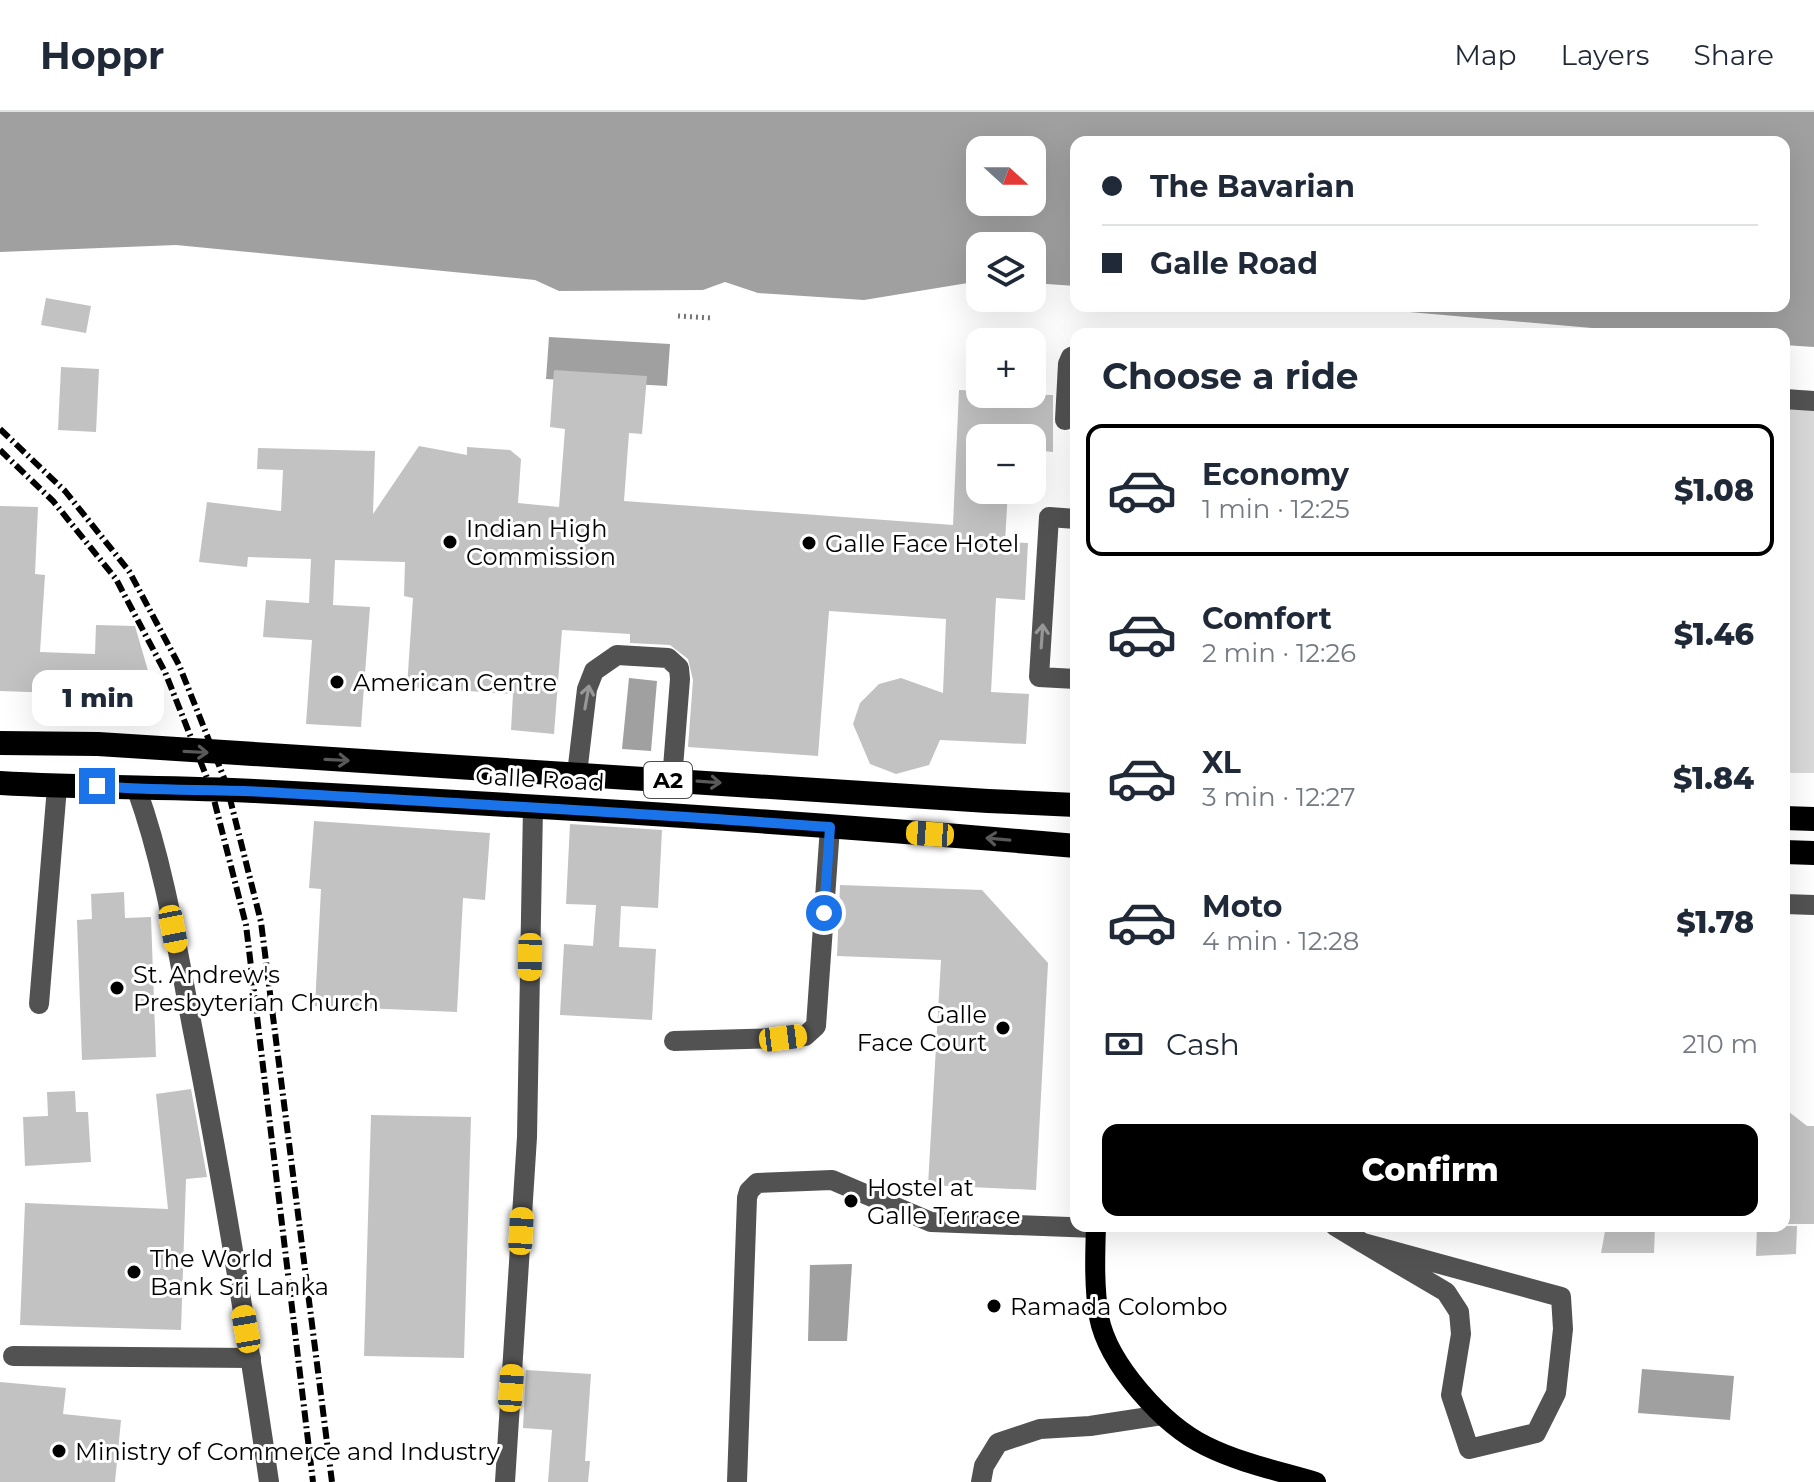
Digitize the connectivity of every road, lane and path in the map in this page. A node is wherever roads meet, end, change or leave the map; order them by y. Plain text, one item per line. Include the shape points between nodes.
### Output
1 (678, 316) dead end
2 (712, 318) dead end
3 (1070, 359) edge
4 (1790, 399) edge
5 (1814, 401) edge
6 (1065, 420) dead end
7 (1070, 519) edge
8 (1070, 679) edge
9 (0, 743) edge
10 (98, 744) junction
11 (577, 774) junction
12 (672, 780) junction
13 (0, 783) edge
14 (97, 786) junction
15 (57, 787) junction
16 (140, 790) junction
17 (1070, 805) edge
18 (533, 807) junction
19 (1790, 818) edge
20 (1814, 819) edge
21 (830, 827) junction
22 (1070, 846) edge
23 (1790, 852) edge
24 (1814, 853) edge
25 (1790, 904) edge
26 (1814, 905) edge
27 (39, 1004) dead end
28 (674, 1041) dead end
29 (1070, 1226) edge
30 (1096, 1232) edge
31 (1345, 1232) edge
32 (1363, 1243) junction
33 (13, 1356) dead end
34 (251, 1358) junction
35 (1162, 1415) junction
36 (269, 1482) edge
37 (505, 1482) edge
38 (737, 1482) edge
39 (981, 1482) edge
40 (1316, 1482) edge

1 - 2 path
3 - 6 street
4 - 5 street
8 -> 7 street via 1039,677 1049,517
9 - 10 highway, Galle Road / A2
10 -> 11 highway, Galle Road / A2
10 - 14 highway
11 - 12 highway, Galle Road / A2
11 -> 12 street via 594,671 617,655 668,658 679,668 680,679
12 -> 17 highway, Galle Road / A2
13 - 15 highway, Galle Road / A2
14 - 15 highway, Galle Road / A2
14 - 16 highway, Galle Road / A2
15 - 27 street
16 - 18 highway, Galle Road / A2
16 - 34 street via 206,1097
18 - 21 highway, Galle Road / A2
18 - 37 street via 527,1137
19 - 20 highway
22 -> 21 highway, Galle Road / A2
21 - 28 street via 816,1026 805,1036
23 - 24 highway
25 - 26 street
29 - 38 street via 931,1222 832,1180 757,1183 747,1198
30 - 35 main road via 1100,1320 1118,1362
31 - 32 street
32 - 32 street via 1561,1297 1556,1393 1536,1433 1469,1449 1451,1395 1461,1334 1459,1312 1446,1292
33 - 34 street
34 - 36 street
35 - 39 street via 1040,1429 998,1443
35 - 40 main road via 1204,1445

